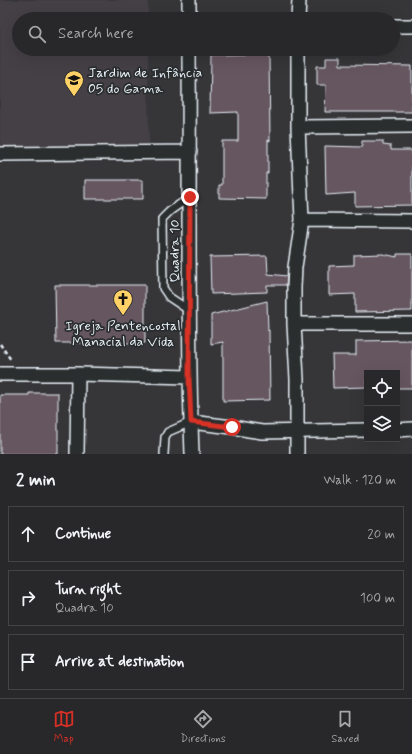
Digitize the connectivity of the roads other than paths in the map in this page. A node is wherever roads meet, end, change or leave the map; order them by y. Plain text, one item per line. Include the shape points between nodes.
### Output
1 (189, 0) edge
2 (299, 0) edge
3 (189, 12) edge
4 (298, 12) edge
5 (400, 26) edge
6 (412, 26) edge
7 (189, 56) edge
8 (298, 56) edge
9 (412, 126) edge
10 (298, 127) junction
11 (190, 152) junction
12 (0, 154) edge
13 (190, 197) junction
14 (302, 220) junction
15 (412, 221) edge
16 (190, 311) junction
17 (294, 324) junction
18 (412, 324) edge
19 (0, 374) edge
20 (78, 374) junction
21 (189, 377) junction
22 (191, 422) junction
23 (412, 429) edge
24 (297, 430) junction
25 (364, 430) edge
26 (400, 430) edge
27 (77, 454) edge
28 (164, 454) edge
29 (192, 454) edge
30 (297, 454) edge

1 - 3 street
2 - 4 street
5 - 6 street
7 - 11 street, Quadra 10
8 - 10 street
9 - 10 street
10 - 14 street
11 - 12 street
11 - 13 street, Quadra 10
13 - 16 street, Quadra 10
13 - 16 lane via 170,210 162,219 163,288 169,298
14 - 15 street
14 - 17 street via 294,288
16 - 21 street, Quadra 10
17 - 18 street
17 - 24 street
19 - 20 street
20 - 21 street
20 - 27 street
21 - 22 street, Quadra 10
22 - 24 street via 262,432
22 - 28 lane via 168,432 165,437
22 - 29 street, Quadra 10
23 - 26 street
24 - 25 street
24 - 30 street

